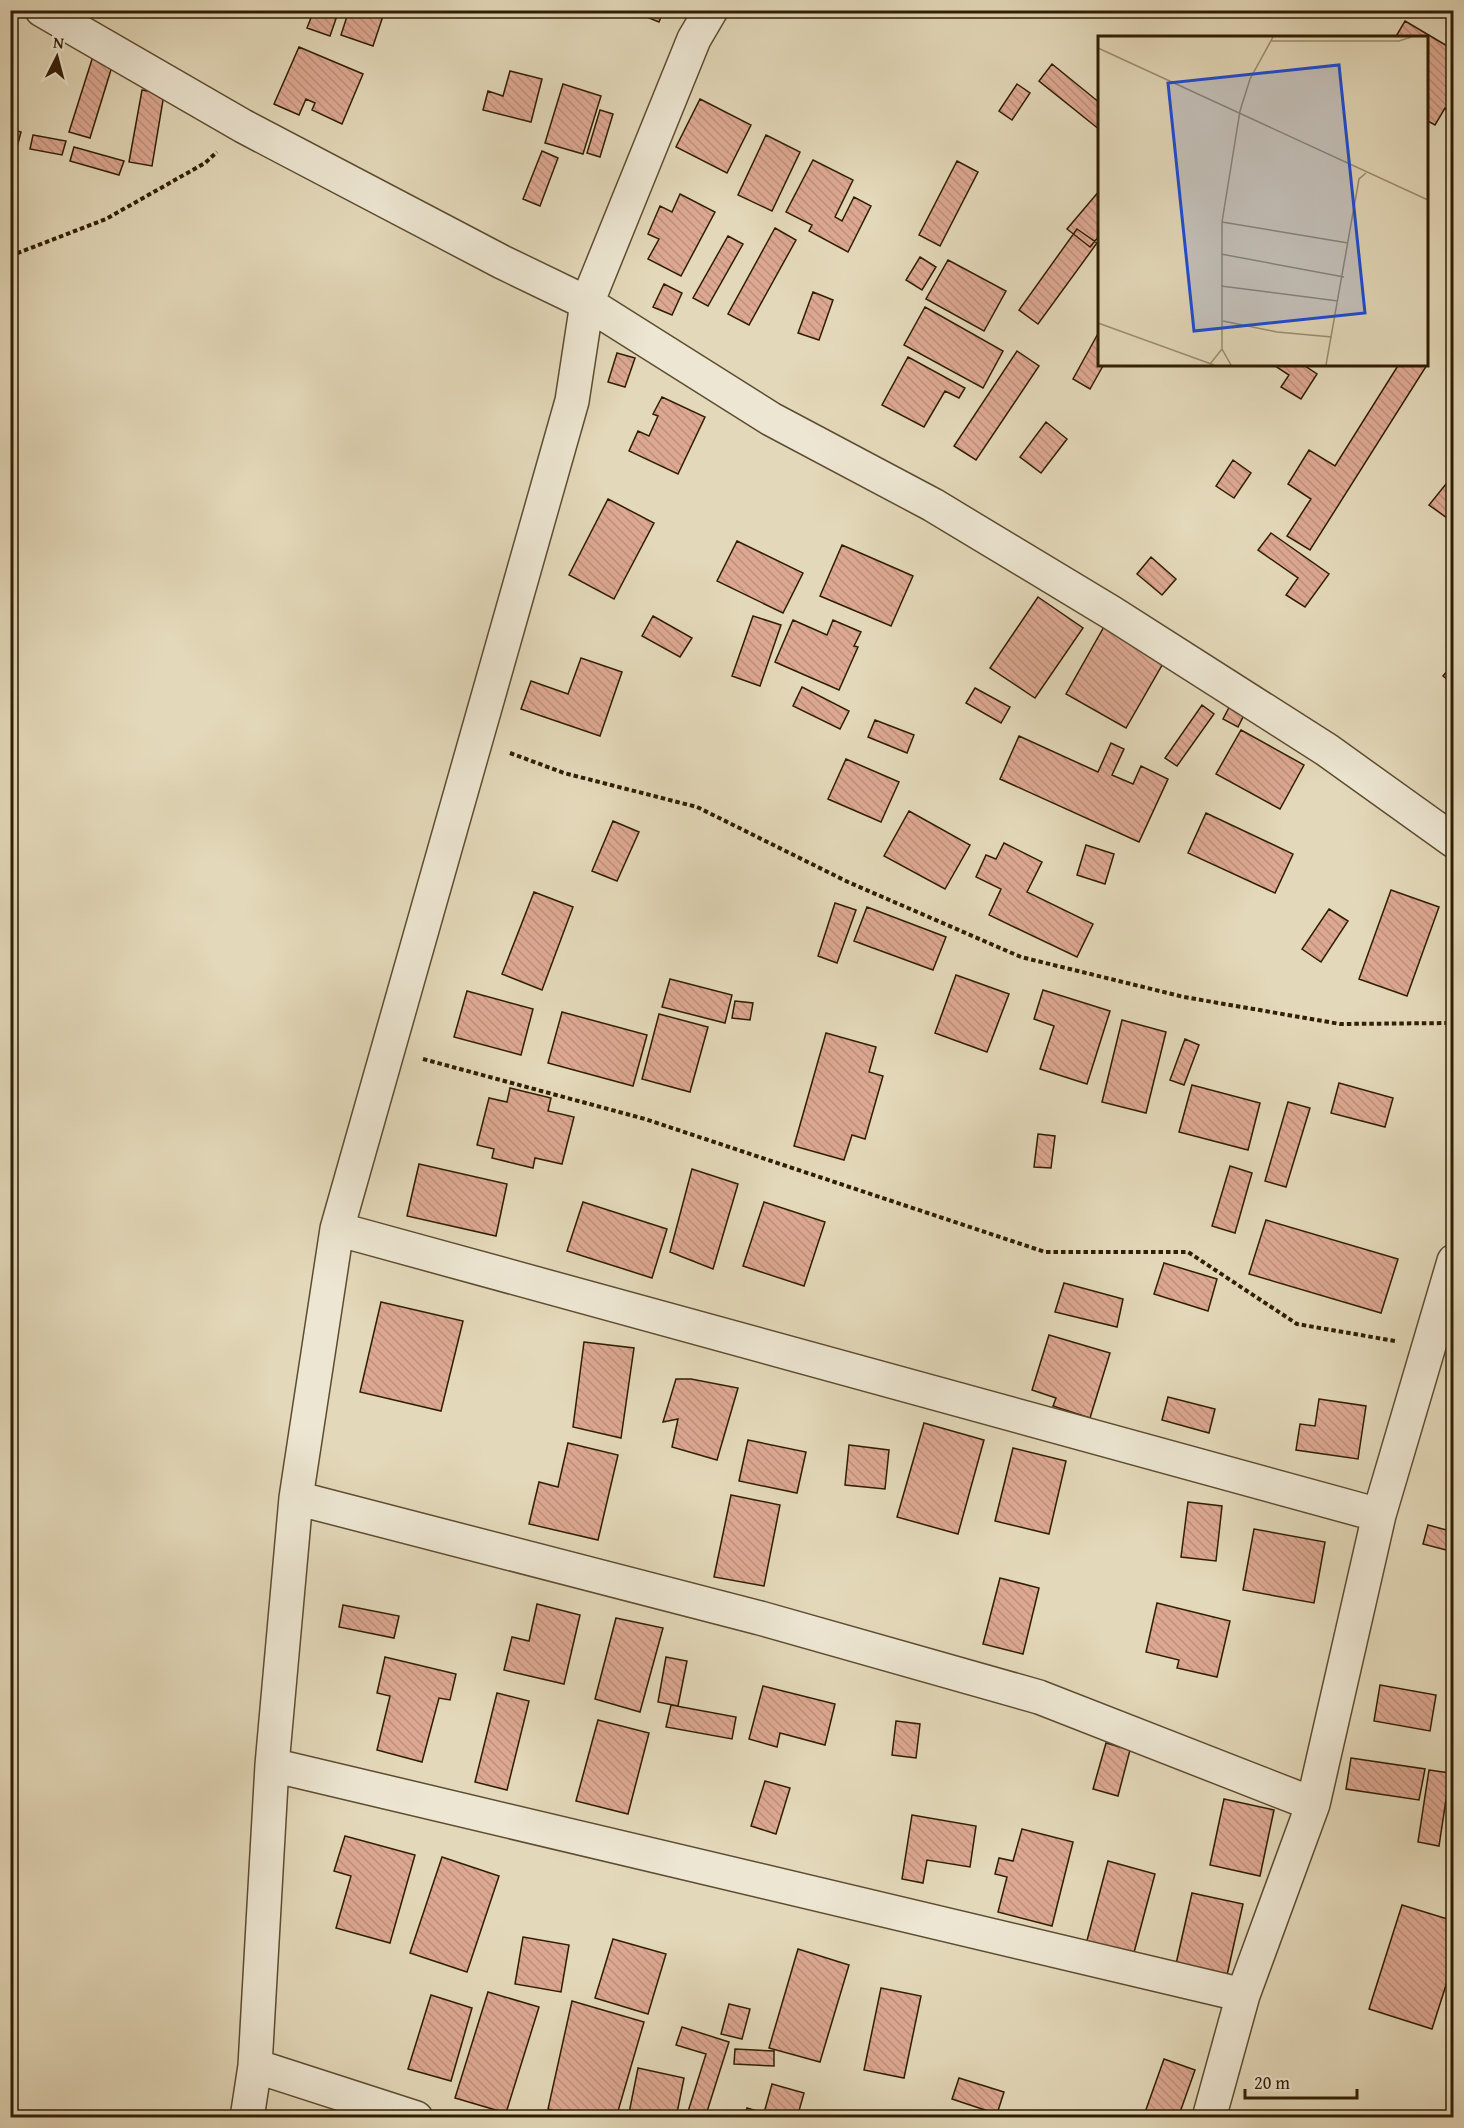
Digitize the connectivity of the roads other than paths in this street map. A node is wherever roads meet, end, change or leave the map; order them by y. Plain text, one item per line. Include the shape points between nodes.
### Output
1 (42, 10) edge
2 (711, 10) edge
3 (587, 303) junction
4 (1454, 841) edge
5 (337, 1229) junction
6 (1454, 1261) edge
7 (296, 1498) junction
8 (1379, 1515) junction
9 (272, 1765) junction
10 (1313, 1804) junction
11 (1243, 1995) junction
12 (255, 2066) junction
13 (247, 2118) edge
14 (416, 2118) edge
15 (1209, 2118) edge

1 - 3 street via 243,126
2 - 3 street via 694,39
3 - 4 street via 771,419 933,505 1112,613 1327,750
3 - 5 street via 572,401
5 - 7 street
5 - 8 street
6 - 8 street
7 - 9 street
7 - 10 street via 760,1618 1039,1697
8 - 10 street
9 - 11 street
9 - 12 street
10 - 11 street
11 - 15 street
12 - 13 street
12 - 14 street

